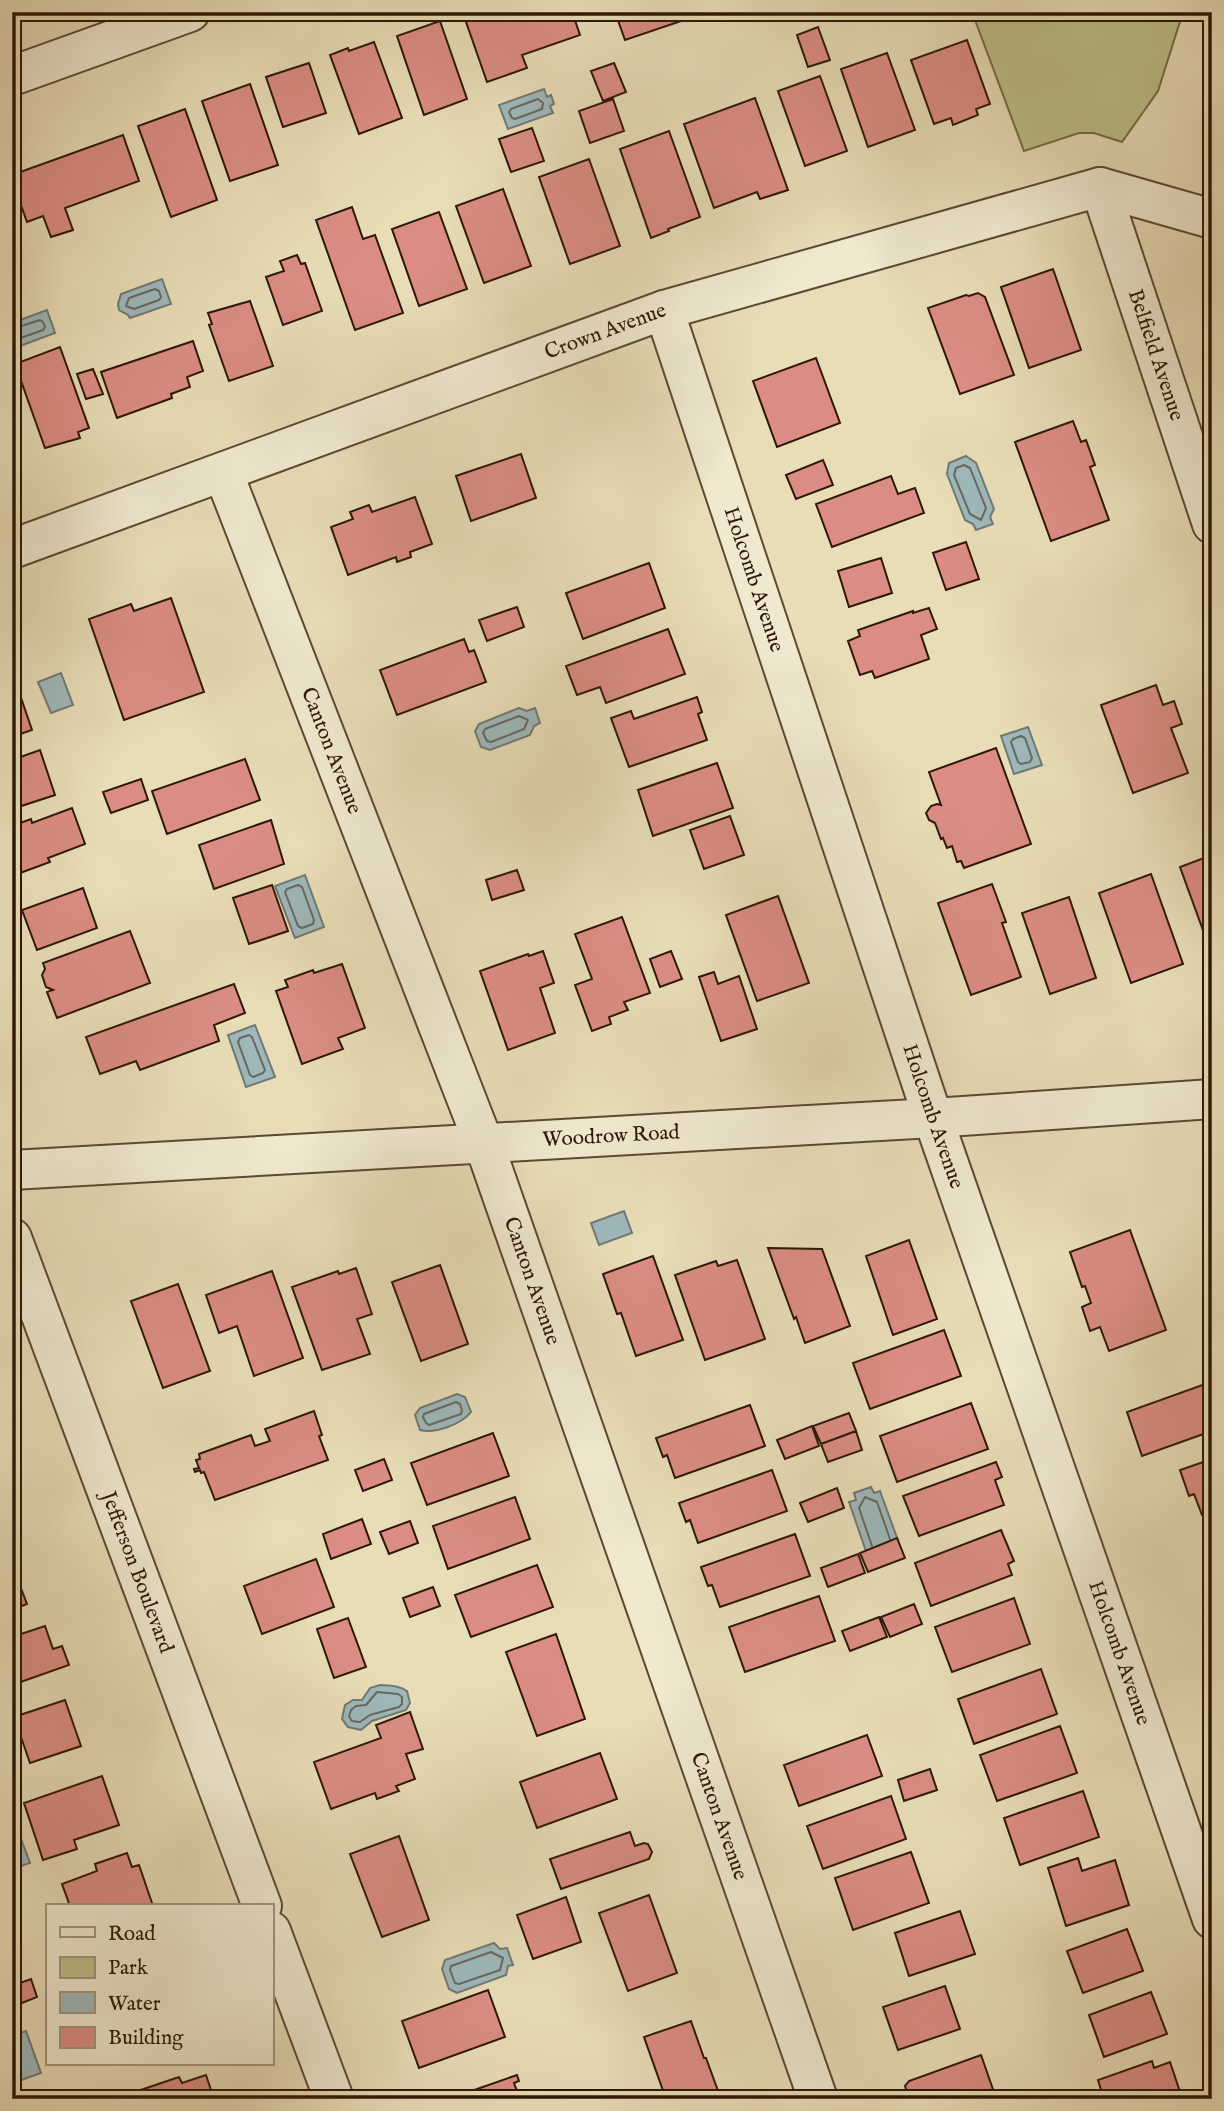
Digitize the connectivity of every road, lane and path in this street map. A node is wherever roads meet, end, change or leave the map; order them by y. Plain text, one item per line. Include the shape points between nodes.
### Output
1 (190, 12) edge
2 (12, 76) edge
3 (1100, 187) junction
4 (1212, 219) edge
5 (664, 310) junction
6 (223, 472) junction
7 (1212, 524) edge
8 (12, 549) edge
9 (1212, 1098) edge
10 (933, 1118) junction
11 (484, 1144) junction
12 (12, 1170) edge
13 (12, 1238) edge
14 (261, 1904) edge
15 (1212, 1919) edge
16 (273, 1936) edge
17 (334, 2099) edge
18 (818, 2099) edge

1 - 2 street
3 - 4 street
3 - 5 street, Crown Avenue
3 - 7 street, Belfield Avenue
5 - 6 street, Crown Avenue
5 - 10 street, Holcomb Avenue
6 - 8 street, Crown Avenue
6 - 11 street, Canton Avenue
9 - 10 street, Woodrow Road
10 - 11 street, Woodrow Road
10 - 15 street, Holcomb Avenue
11 - 12 street, Woodrow Road
11 - 18 street, Canton Avenue
13 - 14 street, Jefferson Boulevard
16 - 17 street

